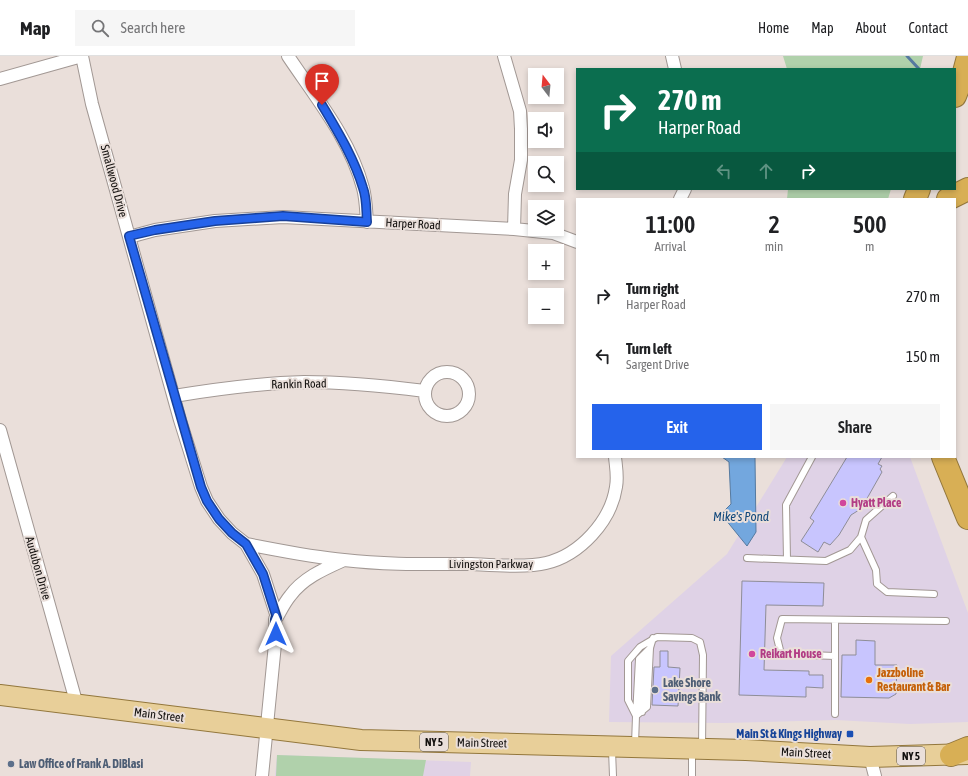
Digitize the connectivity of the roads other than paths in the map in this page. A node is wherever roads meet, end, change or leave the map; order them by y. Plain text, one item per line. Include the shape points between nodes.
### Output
1 (82, 56) edge
2 (288, 56) edge
3 (504, 56) edge
4 (672, 56) edge
5 (968, 57) edge
6 (675, 68) edge
7 (0, 79) edge
8 (956, 94) edge
9 (968, 189) edge
10 (950, 198) edge
11 (367, 222) junction
12 (514, 230) junction
13 (129, 236) junction
14 (576, 242) edge
15 (425, 391) dead end
16 (174, 396) junction
17 (0, 430) edge
18 (615, 458) edge
19 (811, 458) edge
20 (943, 458) edge
21 (944, 458) edge
22 (956, 458) edge
23 (968, 478) edge
24 (893, 496) dead end
25 (968, 498) edge
26 (968, 518) edge
27 (861, 537) junction
28 (246, 544) junction
29 (747, 558) dead end
30 (787, 559) junction
31 (344, 560) junction
32 (934, 594) dead end
33 (277, 618) junction
34 (835, 620) junction
35 (946, 621) dead end
36 (653, 638) junction
37 (650, 648) junction
38 (644, 654) junction
39 (835, 656) junction
40 (0, 695) edge
41 (77, 705) junction
42 (642, 712) junction
43 (835, 714) dead end
44 (636, 716) junction
45 (266, 729) junction
46 (612, 746) junction
47 (635, 747) junction
48 (697, 749) junction
49 (964, 756) edge
50 (872, 767) edge
51 (262, 776) edge
52 (613, 776) edge
53 (692, 776) edge

1 - 7 street
1 - 13 street, Smallwood Drive via 92,104
2 - 11 street via 322,105 353,161 363,188
3 - 12 street via 520,111 521,160 515,194
4 - 6 street
5 - 8 highway
9 - 10 highway
11 - 12 street, Harper Road
11 - 13 street, Harper Road via 283,216 222,220
12 - 14 street, Harper Road via 553,233
13 - 16 street, Smallwood Drive
15 - 16 street, Rankin Road via 305,382 223,388
16 - 28 street, Smallwood Drive via 207,501 219,519
17 - 41 street, Audubon Drive
18 - 31 street, Livingston Parkway via 616,487 608,514 580,546 546,564
19 - 30 lane via 786,505
20 - 26 highway
21 - 25 highway
22 - 23 highway
24 - 27 lane via 866,520
27 - 30 lane via 850,550 826,561
27 - 32 lane via 876,570 877,584 887,592
28 - 31 street, Livingston Parkway
28 - 33 street, Smallwood Drive via 263,574
29 - 30 lane
31 - 33 street, Livingston Parkway via 318,572 304,582 290,596
33 - 45 street, Smallwood Drive
34 - 35 lane
34 - 39 lane
34 - 39 lane via 782,619 777,638 781,654
36 - 37 lane
36 - 44 lane via 640,647 628,661 628,700
36 - 48 lane via 692,638 700,642 703,655
37 - 38 lane
37 - 42 lane via 647,706
38 - 42 lane
38 - 44 lane via 639,659
39 - 43 lane
40 - 41 main road, Main Street / NY 5
41 - 45 main road, Main Street / NY 5
42 - 44 lane
44 - 47 lane
45 - 46 main road, Main Street / NY 5 via 361,740
45 - 51 street, Smallwood Drive
46 - 47 main road, Main Street / NY 5
46 - 52 lane
47 - 48 main road, Main Street / NY 5
48 - 50 main road, Main Street / NY 5 via 754,750
48 - 53 lane
49 - 50 main road, Main Street / NY 5

